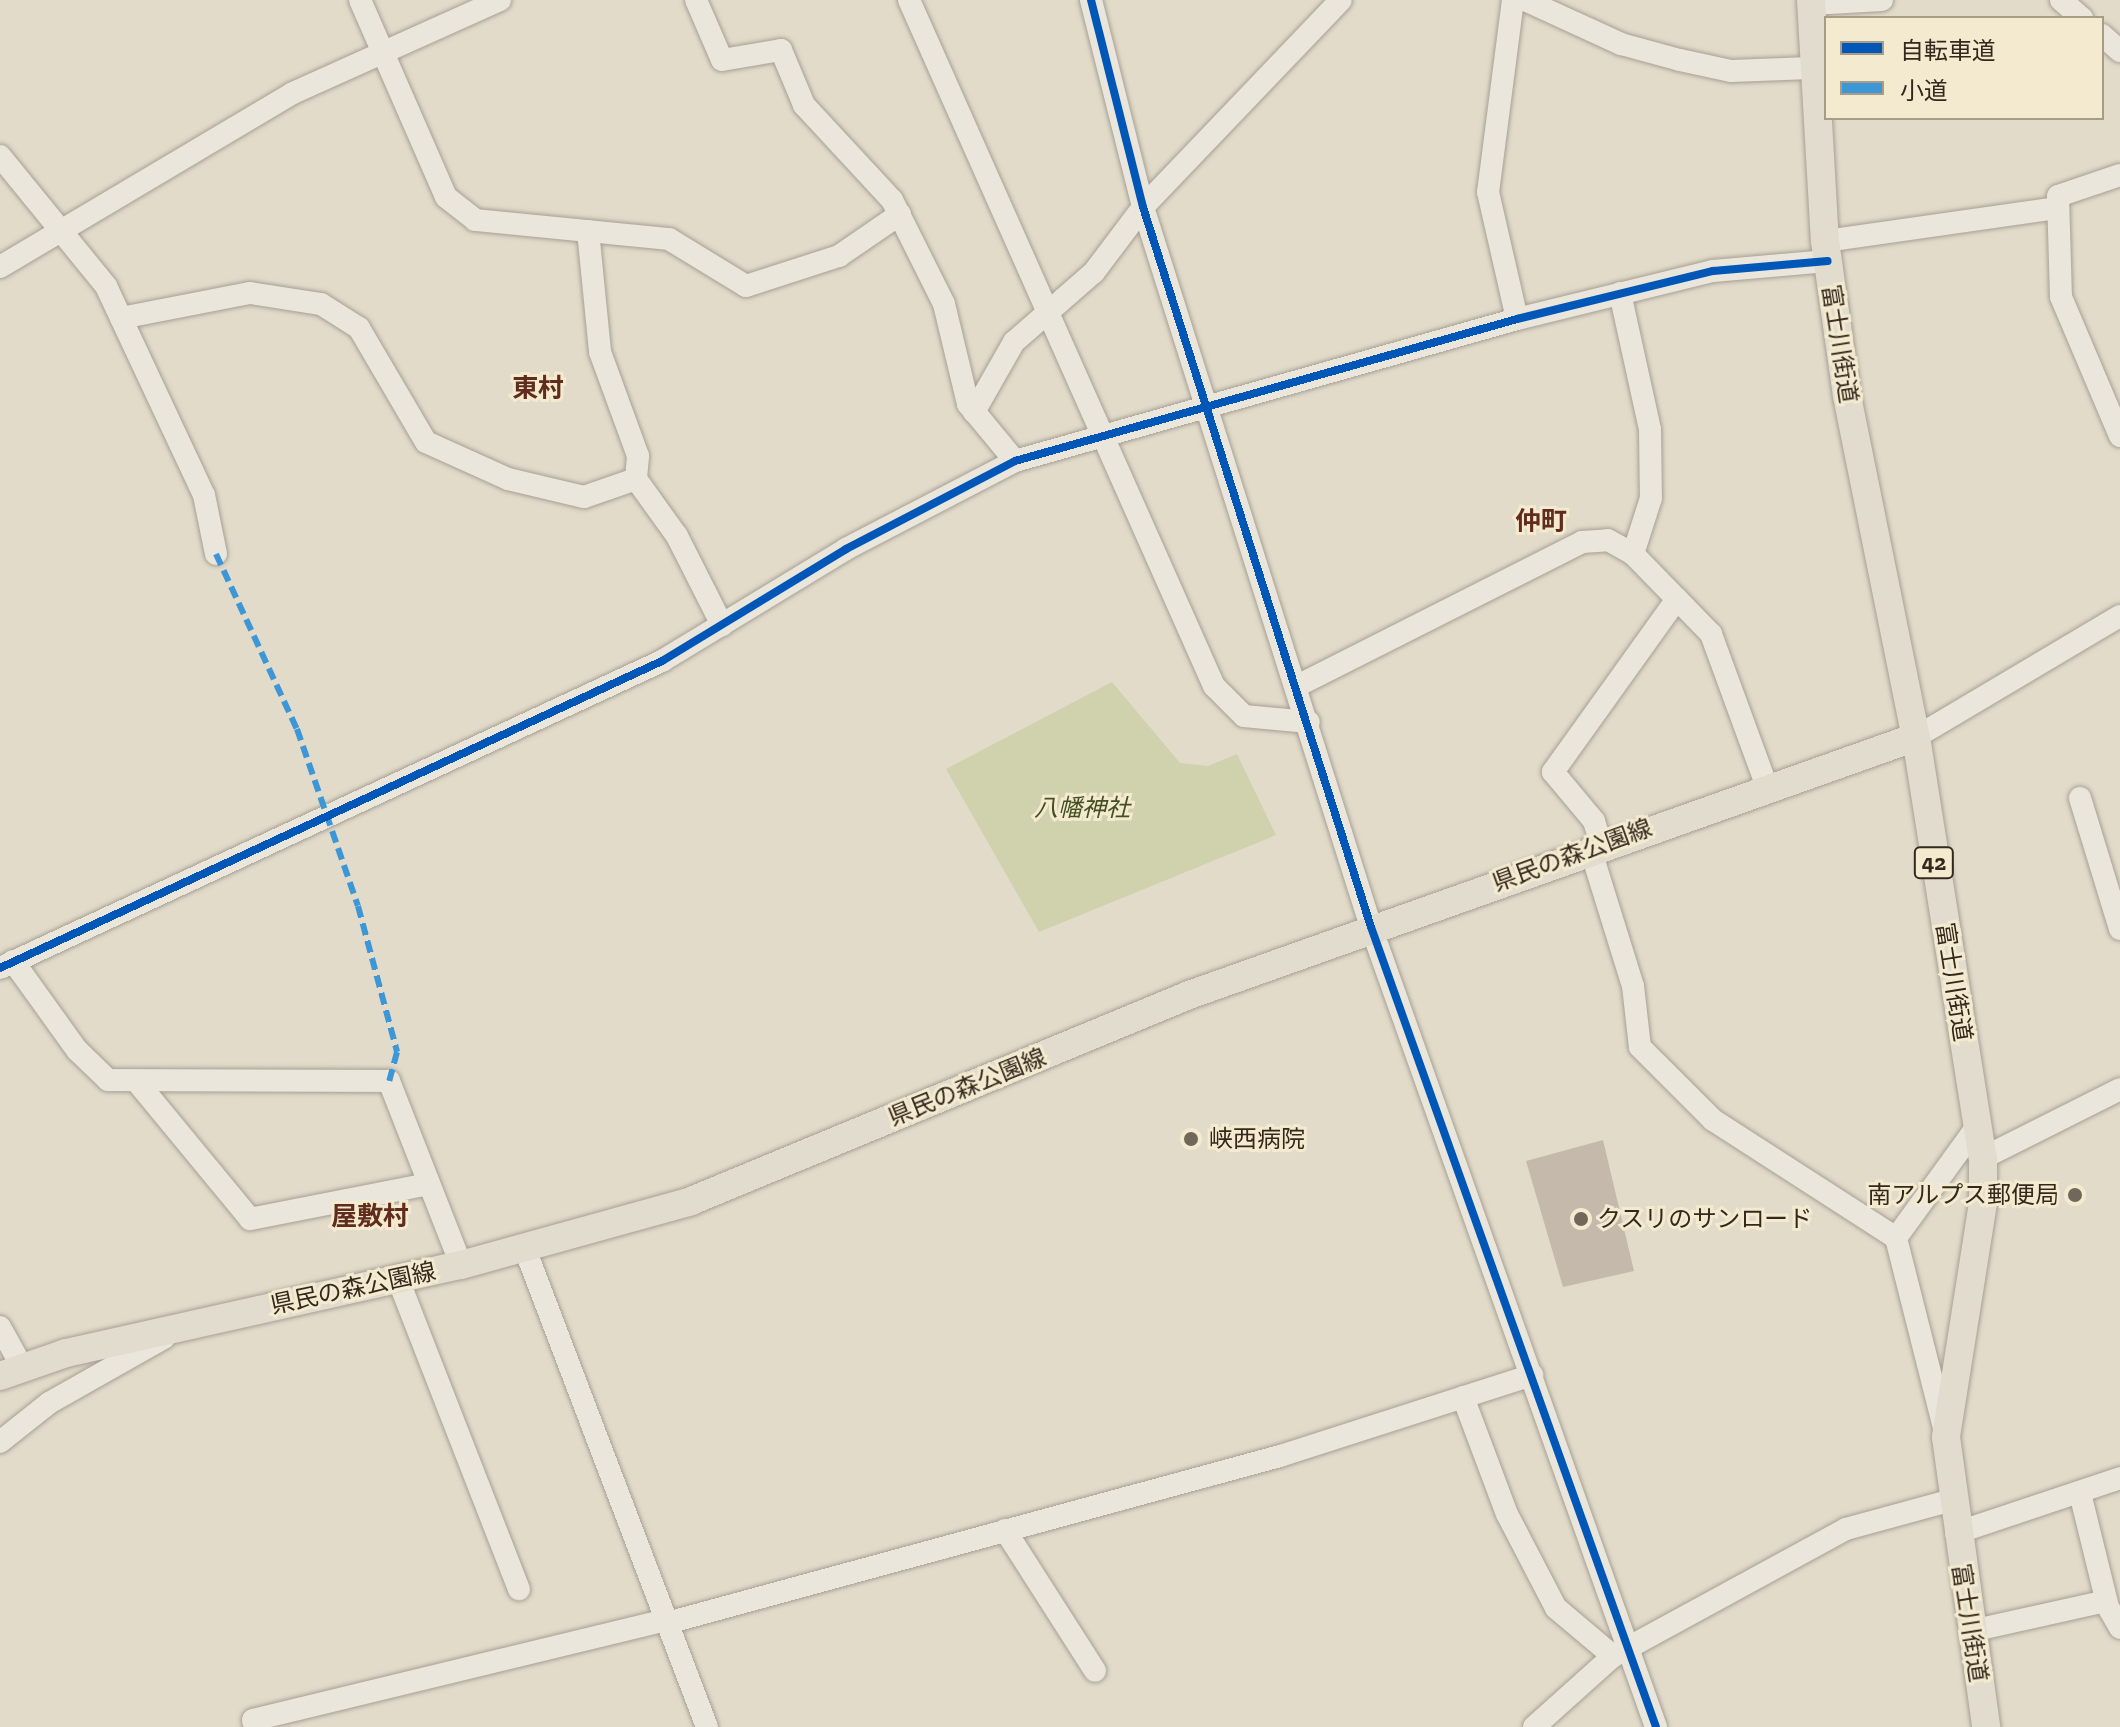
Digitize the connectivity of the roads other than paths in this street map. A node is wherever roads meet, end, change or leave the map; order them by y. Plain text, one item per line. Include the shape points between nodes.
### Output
1 (360, 0) edge
2 (500, 0) edge
3 (696, 0) edge
4 (909, 0) edge
5 (1091, 0) edge
6 (1341, 0) edge
7 (1513, 0) edge
8 (1525, 0) edge
9 (1882, 0) edge
10 (2061, 0) edge
11 (1811, 2) edge
12 (2080, 16) edge
13 (379, 52) junction
14 (1811, 68) junction
15 (0, 156) edge
16 (2120, 175) edge
17 (1143, 207) junction
18 (2058, 208) junction
19 (900, 214) junction
20 (62, 231) junction
21 (588, 231) junction
22 (1826, 251) junction
23 (0, 267) edge
24 (1620, 293) junction
25 (1046, 315) junction
26 (121, 318) junction
27 (1517, 319) junction
28 (1210, 405) junction
29 (974, 412) junction
30 (2117, 424) edge
31 (1097, 435) junction
32 (1015, 461) junction
33 (636, 479) junction
34 (216, 554) dead end
35 (1633, 554) junction
36 (1677, 599) junction
37 (2120, 616) edge
38 (722, 625) junction
39 (1299, 685) junction
40 (1309, 722) junction
41 (1916, 737) junction
42 (1766, 784) junction
43 (2080, 798) dead end
44 (1596, 846) junction
45 (1371, 927) junction
46 (2120, 929) edge
47 (7, 964) edge
48 (138, 1083) junction
49 (2120, 1089) edge
50 (1978, 1125) junction
51 (1983, 1158) junction
52 (429, 1184) junction
53 (1896, 1238) junction
54 (525, 1249) junction
55 (461, 1265) junction
56 (398, 1279) junction
57 (200, 1320) junction
58 (0, 1327) edge
59 (11, 1372) edge
60 (1532, 1375) junction
61 (1463, 1397) junction
62 (1946, 1437) junction
63 (0, 1442) edge
64 (2120, 1478) edge
65 (2080, 1493) junction
66 (1952, 1500) junction
67 (1005, 1530) junction
68 (1956, 1533) junction
69 (519, 1589) dead end
70 (2106, 1601) junction
71 (667, 1621) junction
72 (2120, 1628) edge
73 (1971, 1631) junction
74 (1621, 1654) junction
75 (1095, 1671) dead end
76 (255, 1727) edge
77 (707, 1727) edge
78 (1534, 1727) edge
79 (1656, 1727) edge
80 (1986, 1727) edge

1 - 13 street
2 - 13 street
3 - 19 street via 722,60 781,50 804,105
4 - 25 street
5 - 17 street
6 - 17 street
7 - 27 street via 1488,192
8 - 14 street via 1621,44 1680,60 1731,71
9 - 11 street
10 - 12 street
11 - 14 main road, 富士川街道 / 42
13 - 20 street via 293,93
13 - 21 street via 446,197 475,220
14 - 22 main road, 富士川街道 / 42
15 - 20 street
16 - 18 street via 2058,196
17 - 25 street via 1094,272
17 - 28 street
18 - 22 street
18 - 30 street via 2061,297
19 - 21 street via 839,256 746,286 669,239
19 - 29 street via 944,304 954,367
20 - 23 street
20 - 26 street via 106,286
21 - 33 street via 600,352 638,456
22 - 24 street
22 - 41 main road, 富士川街道 / 42
24 - 27 street
24 - 35 street via 1650,430 1651,498
25 - 29 street via 1014,342
25 - 31 street
26 - 33 street via 250,293 321,304 359,328 426,442 508,479 584,497
26 - 34 street via 204,495
27 - 28 street
28 - 31 street
28 - 39 street
29 - 32 street
31 - 32 street
31 - 40 street via 1226,706 1264,722
32 - 38 street via 846,549
33 - 38 street via 677,536
35 - 36 street
35 - 39 street via 1608,540 1582,542
36 - 42 street via 1711,634
36 - 44 street via 1553,772 1594,821
37 - 41 street
38 - 47 street via 440,770
39 - 40 street
40 - 45 street
41 - 42 main road, 県民の森公園線
41 - 50 main road, 富士川街道 / 42
42 - 44 main road, 県民の森公園線
43 - 46 street
44 - 45 main road, 県民の森公園線
44 - 53 street via 1633,986 1640,1047 1713,1120
45 - 54 main road, 県民の森公園線 via 691,1201
45 - 60 street
47 - 48 street via 108,1080
48 - 52 street via 250,1219
48 - 52 street via 389,1081
49 - 51 street
50 - 51 main road, 富士川街道 / 42
50 - 53 street
51 - 62 main road, 富士川街道 / 42 via 1983,1203
52 - 55 street
53 - 62 street
54 - 55 main road, 県民の森公園線
54 - 71 street
55 - 56 main road, 県民の森公園線
56 - 57 main road, 県民の森公園線
56 - 69 street
57 - 59 main road, 県民の森公園線
57 - 63 street via 49,1403
58 - 59 street
60 - 61 street
60 - 74 street
61 - 67 street via 1280,1456
61 - 74 street via 1507,1514 1556,1608
62 - 66 main road, 富士川街道 / 42
64 - 65 street
65 - 68 street
65 - 70 street
66 - 68 main road, 富士川街道 / 42
66 - 74 street via 1846,1529
67 - 71 street
67 - 75 street
68 - 73 main road, 富士川街道 / 42
70 - 72 street
70 - 73 street
71 - 76 street via 253,1720
71 - 77 street
73 - 80 main road, 富士川街道 / 42
74 - 78 street
74 - 79 street

